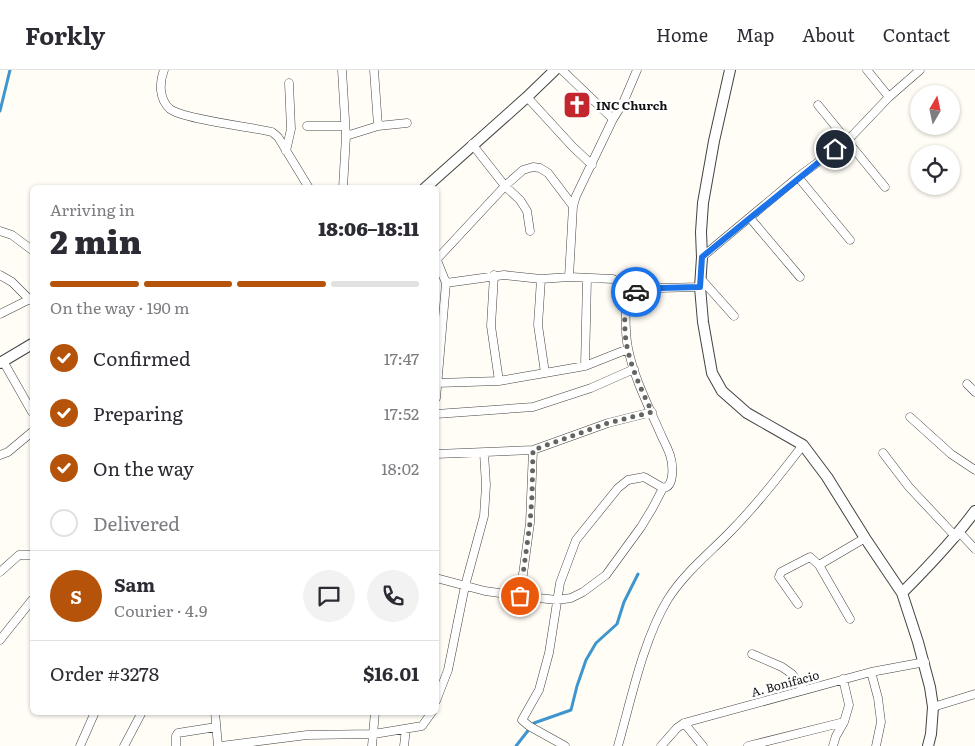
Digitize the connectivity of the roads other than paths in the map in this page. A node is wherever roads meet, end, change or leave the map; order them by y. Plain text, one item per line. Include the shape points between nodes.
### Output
1 (164, 70) edge
2 (342, 70) edge
3 (374, 70) edge
4 (555, 70) edge
5 (562, 70) edge
6 (637, 70) edge
7 (730, 70) edge
8 (867, 70) edge
9 (920, 70) edge
10 (289, 83) dead end
11 (527, 97) junction
12 (890, 97) junction
13 (818, 105) dead end
14 (612, 119) junction
15 (407, 123) dead end
16 (307, 126) dead end
17 (344, 126) junction
18 (378, 126) junction
19 (346, 136) junction
20 (848, 140) junction
21 (472, 144) junction
22 (286, 151) junction
23 (592, 165) junction
24 (798, 178) junction
25 (307, 185) edge
26 (343, 185) edge
27 (428, 185) edge
28 (505, 186) junction
29 (885, 187) dead end
30 (574, 206) junction
31 (750, 218) junction
32 (0, 231) edge
33 (530, 231) dead end
34 (850, 240) dead end
35 (30, 248) edge
36 (439, 255) edge
37 (702, 257) junction
38 (439, 266) edge
39 (0, 275) edge
40 (494, 276) junction
41 (800, 277) dead end
42 (569, 278) junction
43 (587, 278) junction
44 (541, 279) junction
45 (446, 283) junction
46 (701, 283) junction
47 (626, 290) junction
48 (30, 298) edge
49 (30, 299) edge
50 (0, 314) edge
51 (734, 316) dead end
52 (30, 345) edge
53 (628, 349) junction
54 (439, 361) edge
55 (2, 362) edge
56 (585, 366) junction
57 (634, 369) junction
58 (546, 373) junction
59 (498, 381) junction
60 (439, 383) edge
61 (967, 384) dead end
62 (975, 392) edge
63 (30, 409) edge
64 (652, 412) junction
65 (439, 414) edge
66 (910, 417) dead end
67 (30, 434) edge
68 (803, 446) junction
69 (533, 450) junction
70 (484, 453) junction
71 (883, 453) dead end
72 (439, 454) edge
73 (0, 455) edge
74 (975, 470) edge
75 (663, 488) junction
76 (975, 511) edge
77 (958, 535) junction
78 (865, 538) junction
79 (975, 549) edge
80 (30, 554) edge
81 (819, 565) junction
82 (0, 572) edge
83 (439, 579) edge
84 (465, 586) junction
85 (902, 593) junction
86 (520, 596) junction
87 (557, 600) junction
88 (30, 602) edge
89 (798, 604) dead end
90 (850, 619) dead end
91 (0, 640) edge
92 (752, 654) dead end
93 (924, 662) junction
94 (871, 672) junction
95 (843, 680) junction
96 (804, 690) junction
97 (439, 693) edge
98 (975, 694) edge
99 (933, 707) junction
100 (94, 715) edge
101 (140, 715) edge
102 (214, 715) edge
103 (375, 715) edge
104 (430, 715) edge
105 (844, 722) junction
106 (684, 723) junction
107 (216, 727) junction
108 (406, 729) junction
109 (374, 734) junction
110 (80, 746) edge
111 (124, 746) edge
112 (176, 746) edge
113 (219, 746) edge
114 (372, 746) edge
115 (404, 746) edge
116 (565, 746) edge
117 (618, 746) edge
118 (661, 746) edge
119 (703, 746) edge
120 (748, 746) edge
121 (833, 746) edge
122 (876, 746) edge
123 (928, 746) edge

1 - 22 street via 161,90 172,111 272,132
2 - 17 street
3 - 18 street
4 - 11 street
5 - 14 street
6 - 14 street via 623,103
7 - 37 street via 703,203
8 - 12 street
9 - 12 street
10 - 22 street via 291,130
11 - 21 street
11 - 23 street
12 - 20 street
13 - 20 street
14 - 23 street
15 - 18 street
16 - 17 street
17 - 19 street
18 - 19 street
19 - 26 street
20 - 24 street
20 - 29 street
21 - 27 street
21 - 28 street
22 - 25 street
23 - 30 street
24 - 31 street
24 - 34 street
28 - 30 street via 524,170 540,168
28 - 33 street via 527,211
28 - 36 street
30 - 42 street
31 - 37 street
31 - 41 street
32 - 35 street via 12,235
37 - 46 street
38 - 45 street
39 - 48 street
40 - 44 street
40 - 45 street
40 - 59 street via 491,326
42 - 43 street
42 - 44 street
43 - 47 street via 613,279
43 - 56 street
44 - 58 street via 538,325
45 - 54 street
46 - 47 street via 634,292
46 - 51 street
46 - 68 street via 703,322 712,372 722,392 747,413
47 - 53 street
49 - 50 street
52 - 55 street
53 - 56 street
53 - 57 street
55 - 63 street
56 - 58 street
57 - 64 street
57 - 65 street via 591,388 533,407
58 - 59 street
59 - 60 street
61 - 62 street
64 - 69 street via 608,423
64 - 75 street via 670,456 670,485
66 - 74 street via 951,454
67 - 73 street
68 - 78 street via 828,477
68 - 117 street via 762,498 685,575 668,599 648,642
69 - 70 street
69 - 86 street via 530,523
70 - 72 street
70 - 84 street via 484,516
71 - 77 street via 909,487
75 - 87 street via 649,515 606,575 583,592
75 - 87 street via 644,478 628,480 618,488 576,540
76 - 77 street
77 - 79 street
77 - 85 street
78 - 81 street
78 - 85 street
80 - 82 street via 19,555
81 - 89 street via 810,557 781,572 779,577
81 - 90 street
83 - 84 street
84 - 86 street
84 - 97 street via 448,670
85 - 93 street
86 - 87 street
87 - 116 street via 549,653 539,690 522,720
88 - 91 street
92 - 96 street via 782,667
93 - 94 street, A. Bonifacio
93 - 99 street
94 - 95 street, A. Bonifacio
94 - 122 street via 881,722
95 - 96 street, A. Bonifacio
95 - 105 street via 849,705
96 - 106 street, A. Bonifacio
98 - 99 street
99 - 123 street
100 - 110 street
101 - 111 street
102 - 107 street
103 - 109 street
104 - 108 street via 422,726
105 - 120 street
105 - 121 street
106 - 118 street, A. Bonifacio
106 - 119 street
107 - 112 street via 178,733
107 - 113 street
108 - 109 street
108 - 115 street
109 - 113 street via 307,735
109 - 114 street

